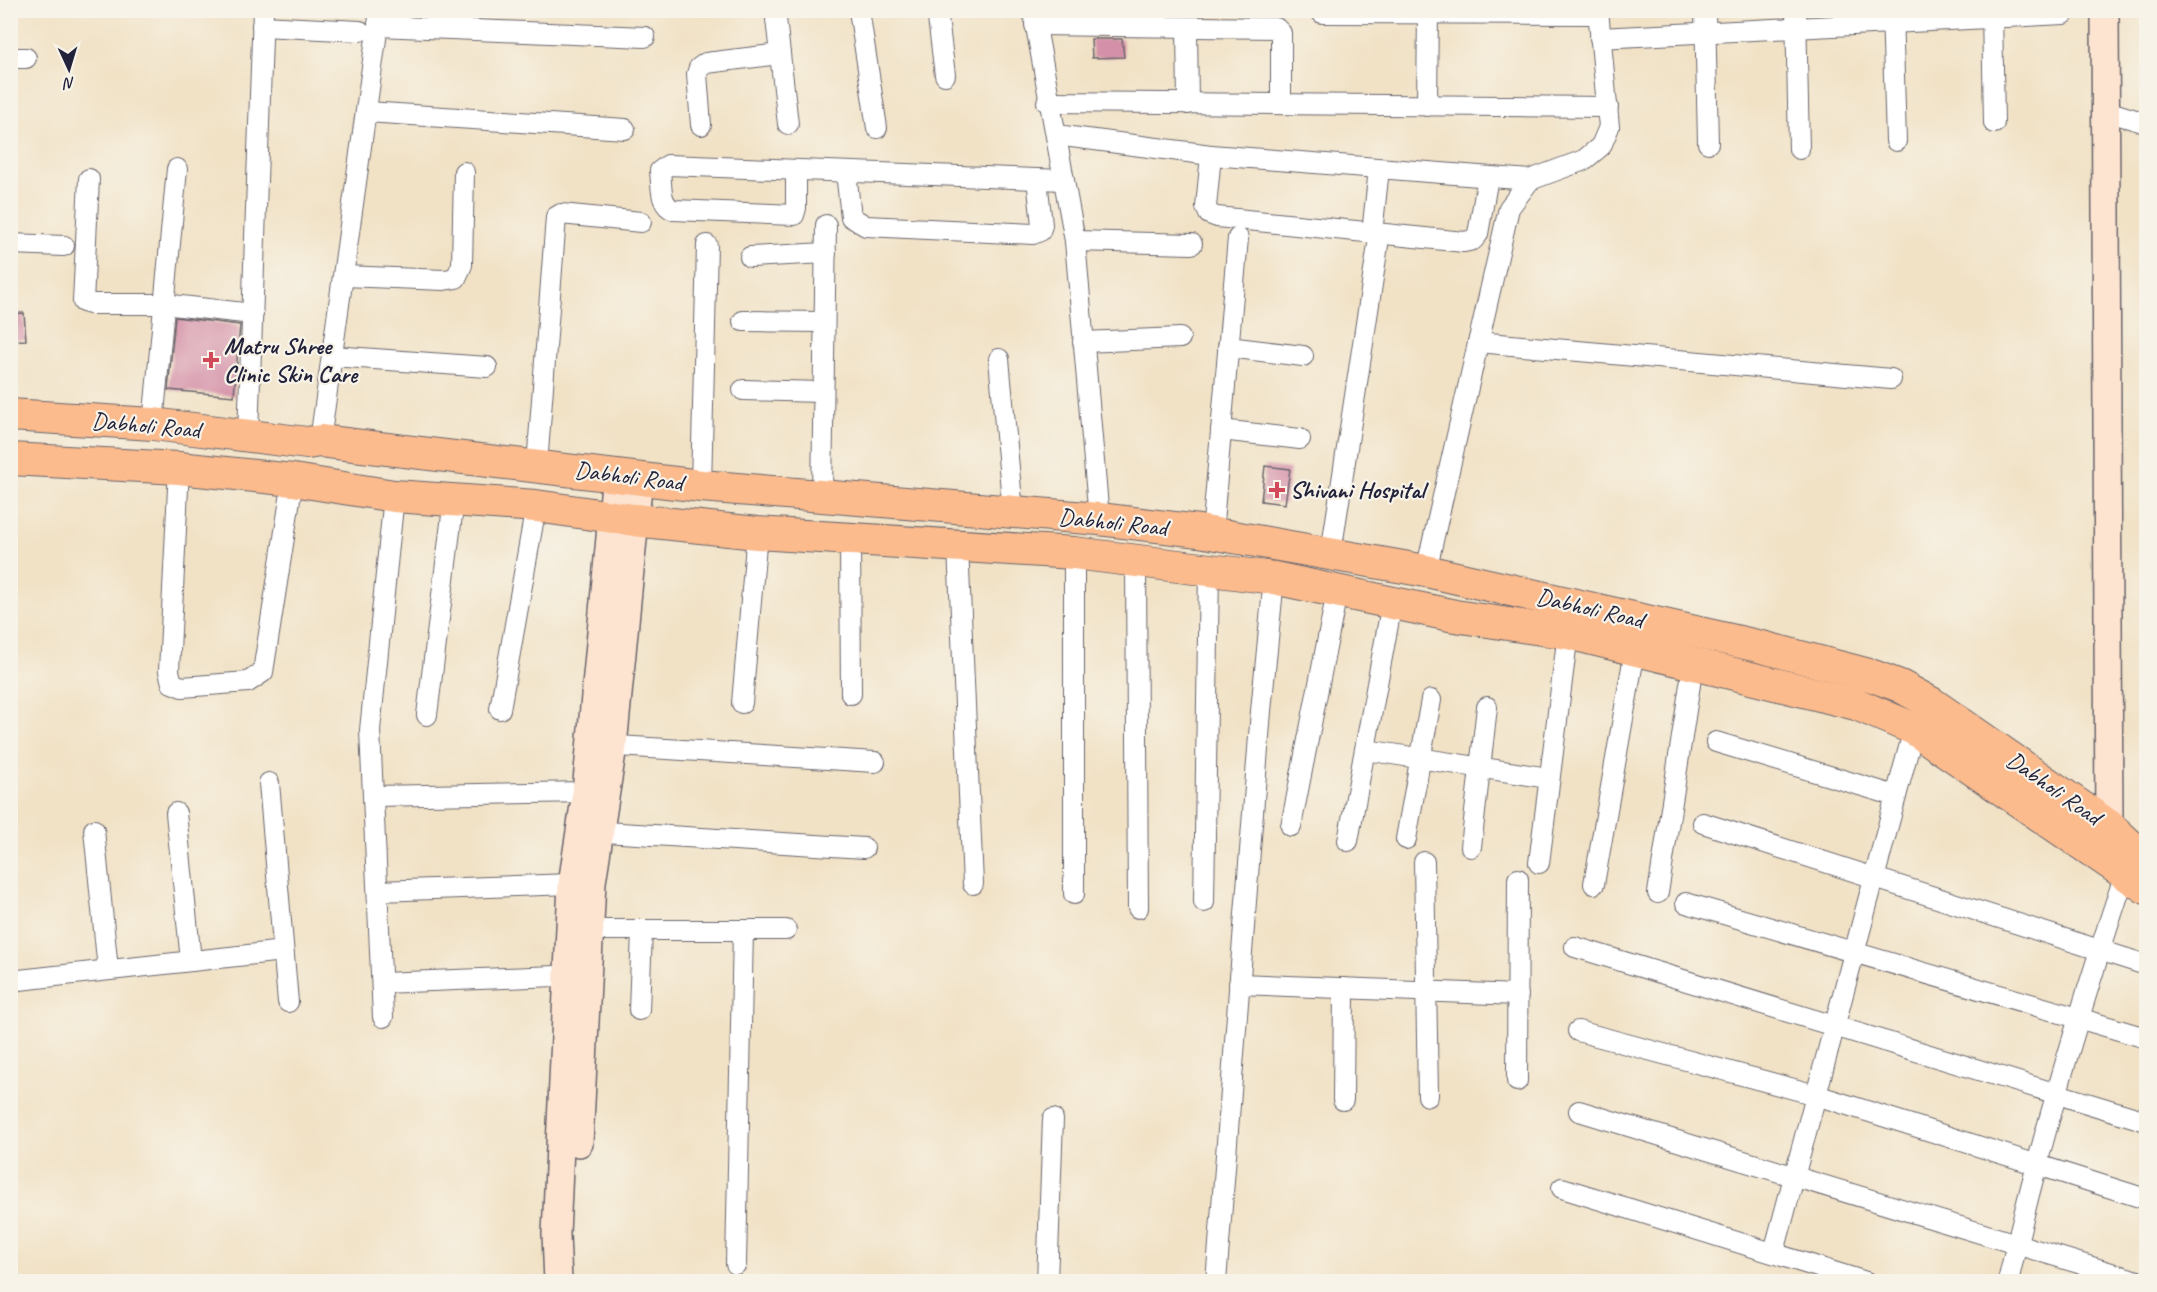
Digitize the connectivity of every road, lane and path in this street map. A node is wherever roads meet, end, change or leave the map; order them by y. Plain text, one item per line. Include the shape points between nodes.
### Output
1 (775, 10) edge
2 (859, 10) edge
3 (937, 10) edge
4 (1705, 10) edge
5 (2105, 10) edge
6 (1428, 12) edge
7 (1598, 12) edge
8 (1322, 13) dead end
9 (1992, 14) edge
10 (2064, 14) dead end
11 (1892, 17) edge
12 (1034, 18) edge
13 (263, 19) edge
14 (1796, 19) edge
15 (373, 22) edge
16 (1187, 27) junction
17 (1706, 33) junction
18 (645, 37) dead end
19 (1600, 38) junction
20 (780, 54) junction
21 (945, 75) dead end
22 (1047, 102) junction
23 (1188, 104) junction
24 (1281, 104) junction
25 (1427, 106) junction
26 (1608, 108) junction
27 (2106, 111) junction
28 (367, 112) junction
29 (1994, 123) dead end
30 (2146, 123) edge
31 (701, 124) dead end
32 (788, 124) dead end
33 (877, 128) dead end
34 (625, 129) dead end
35 (1056, 135) junction
36 (1896, 141) dead end
37 (1708, 143) dead end
38 (1799, 149) dead end
39 (1212, 155) junction
40 (177, 169) dead end
41 (1379, 169) junction
42 (796, 171) junction
43 (464, 172) dead end
44 (846, 172) junction
45 (1488, 177) junction
46 (89, 179) dead end
47 (1037, 179) junction
48 (1064, 180) junction
49 (1530, 180) junction
50 (640, 222) dead end
51 (826, 225) dead end
52 (1238, 238) dead end
53 (1375, 239) junction
54 (1075, 241) junction
55 (10, 244) edge
56 (1192, 244) dead end
57 (707, 245) dead end
58 (64, 246) dead end
59 (825, 253) junction
60 (750, 257) dead end
61 (344, 276) junction
62 (163, 304) junction
63 (253, 314) junction
64 (743, 321) dead end
65 (824, 322) junction
66 (1180, 338) dead end
67 (1083, 342) junction
68 (1478, 342) junction
69 (1228, 347) junction
70 (332, 356) junction
71 (1303, 357) dead end
72 (999, 359) dead end
73 (487, 367) dead end
74 (1892, 378) dead end
75 (743, 390) dead end
76 (822, 392) junction
77 (10, 415) edge
78 (153, 424) junction
79 (1221, 430) junction
80 (248, 436) junction
81 (1300, 439) dead end
82 (320, 441) junction
83 (10, 459) edge
84 (537, 465) junction
85 (179, 468) junction
86 (627, 476) junction
87 (293, 480) junction
88 (701, 486) junction
89 (822, 495) junction
90 (394, 496) junction
91 (454, 499) junction
92 (536, 506) junction
93 (1013, 512) junction
94 (622, 519) junction
95 (1099, 519) junction
96 (757, 533) junction
97 (1212, 534) junction
98 (850, 540) junction
99 (958, 547) junction
100 (1074, 553) junction
101 (1331, 553) junction
102 (1136, 562) junction
103 (1209, 569) junction
104 (1426, 571) junction
105 (1274, 578) junction
106 (1336, 592) junction
107 (1392, 603) junction
108 (1568, 633) junction
109 (1635, 650) junction
110 (1693, 666) junction
111 (851, 694) dead end
112 (1431, 700) dead end
113 (742, 703) dead end
114 (1487, 707) dead end
115 (500, 709) dead end
116 (427, 716) dead end
117 (1914, 729) junction
118 (1716, 742) dead end
119 (602, 745) junction
120 (1366, 750) junction
121 (1419, 757) junction
122 (874, 762) dead end
123 (1479, 766) junction
124 (1548, 778) junction
125 (269, 783) dead end
126 (586, 792) junction
127 (374, 796) junction
128 (1896, 796) junction
129 (176, 813) dead end
130 (1703, 823) dead end
131 (1291, 826) dead end
132 (2109, 826) junction
133 (94, 830) dead end
134 (590, 831) junction
135 (1406, 839) dead end
136 (1348, 841) dead end
137 (1471, 847) dead end
138 (864, 848) dead end
139 (1424, 862) dead end
140 (1539, 862) dead end
141 (2139, 874) edge
142 (1874, 877) junction
143 (1518, 879) dead end
144 (572, 884) junction
145 (973, 884) dead end
146 (1594, 884) dead end
147 (378, 891) junction
148 (1658, 893) dead end
149 (1074, 894) dead end
150 (1204, 902) dead end
151 (1686, 903) dead end
152 (1138, 908) dead end
153 (580, 930) junction
154 (742, 930) junction
155 (786, 930) dead end
156 (642, 931) junction
157 (1575, 947) dead end
158 (2100, 950) junction
159 (283, 951) junction
160 (1854, 951) junction
161 (191, 961) junction
162 (2143, 964) dead end
163 (108, 970) junction
164 (578, 975) junction
165 (10, 981) edge
166 (382, 983) junction
167 (1239, 984) junction
168 (1344, 988) junction
169 (1426, 992) junction
170 (1518, 995) junction
171 (288, 1002) dead end
172 (639, 1010) dead end
173 (384, 1017) dead end
174 (2077, 1019) junction
175 (1835, 1026) junction
176 (1578, 1030) dead end
177 (2146, 1038) edge
178 (1517, 1081) dead end
179 (2055, 1094) junction
180 (1816, 1095) junction
181 (1428, 1096) dead end
182 (1343, 1100) dead end
183 (1579, 1111) dead end
184 (1053, 1119) dead end
185 (2146, 1121) edge
186 (2035, 1164) junction
187 (568, 1175) junction
188 (1794, 1177) junction
189 (1562, 1188) dead end
190 (2146, 1199) edge
191 (2017, 1244) junction
192 (1774, 1252) junction
193 (736, 1264) dead end
194 (558, 1281) edge
195 (577, 1281) edge
196 (1047, 1281) edge
197 (1216, 1281) edge
198 (1866, 1281) edge
199 (2008, 1281) edge
200 (2141, 1281) edge

1 - 20 street
2 - 33 street
3 - 21 street
4 - 17 street
5 - 27 street
6 - 7 street
6 - 8 street
6 - 25 street
7 - 19 street
9 - 10 street
9 - 11 street
9 - 29 street
11 - 14 street
11 - 36 street
12 - 16 street
12 - 22 street
13 - 15 street
13 - 63 street
14 - 17 street
14 - 38 street
15 - 18 street
15 - 28 street
16 - 23 street
16 - 24 street via 1276,28 1281,33
17 - 19 street
17 - 37 street
19 - 26 street
20 - 31 street via 706,63 699,68
20 - 32 street
22 - 23 street
22 - 35 street
23 - 24 street
24 - 25 street
25 - 26 street
26 - 49 street via 1609,127 1601,146 1584,160
27 - 30 street
27 - 132 street
28 - 34 street
28 - 61 street
35 - 39 street
35 - 48 street
39 - 41 street
39 - 53 street via 1206,207 1209,214
40 - 62 street
41 - 45 street
41 - 53 street
42 - 42 street via 794,215 667,208 660,171 668,165
42 - 44 street
43 - 61 street via 462,265 456,278
44 - 47 street
44 - 47 street via 851,217 867,226 1033,234 1042,225
45 - 49 street
45 - 53 street via 1478,234 1473,240
46 - 62 street via 83,302
47 - 48 street
48 - 54 street
49 - 68 street via 1509,208
50 - 84 street via 561,214 556,217
51 - 59 street
52 - 69 street
53 - 101 street
54 - 56 street
54 - 67 street
55 - 58 street
57 - 88 street
59 - 60 street
59 - 65 street
61 - 70 street
62 - 63 street
62 - 78 street
63 - 80 street
64 - 65 street
65 - 76 street
66 - 67 street
67 - 95 street
68 - 74 street
68 - 104 street
69 - 71 street
69 - 79 street
70 - 73 street
70 - 82 street
72 - 93 street
75 - 76 street
76 - 89 street
77 - 78 main road, Dabholi Road
78 - 80 main road, Dabholi Road
79 - 81 street
79 - 97 street
80 - 82 main road, Dabholi Road
82 - 84 main road, Dabholi Road
83 - 85 main road, Dabholi Road
84 - 86 main road, Dabholi Road
85 - 87 main road, Dabholi Road
85 - 87 street via 169,671 172,682 182,687 248,682 263,672
86 - 88 main road, Dabholi Road
86 - 94 street
87 - 90 main road, Dabholi Road
88 - 89 main road, Dabholi Road
89 - 93 main road, Dabholi Road
90 - 91 main road, Dabholi Road
90 - 127 street via 370,730
91 - 92 main road, Dabholi Road
91 - 116 street
92 - 94 main road, Dabholi Road
92 - 115 street
93 - 95 main road, Dabholi Road
94 - 96 main road, Dabholi Road
94 - 119 street
95 - 97 main road, Dabholi Road
96 - 98 main road, Dabholi Road
96 - 113 street
97 - 101 main road, Dabholi Road
98 - 99 main road, Dabholi Road
98 - 111 street
99 - 100 main road, Dabholi Road
99 - 145 street
100 - 102 main road, Dabholi Road
100 - 149 street
101 - 104 main road, Dabholi Road
102 - 103 main road, Dabholi Road
102 - 152 street
103 - 105 main road, Dabholi Road
103 - 150 street
104 - 132 main road, Dabholi Road via 1762,647 1900,686 1931,703
105 - 106 main road, Dabholi Road
105 - 167 street
106 - 107 main road, Dabholi Road
106 - 131 street
107 - 108 main road, Dabholi Road
107 - 120 street
108 - 109 main road, Dabholi Road
108 - 124 street
109 - 110 main road, Dabholi Road
109 - 146 street
110 - 117 main road, Dabholi Road via 1758,678 1856,704
110 - 148 street
112 - 121 street
114 - 123 street
117 - 128 street
117 - 141 main road, Dabholi Road
118 - 128 street
119 - 122 street
119 - 126 street
119 - 134 street
120 - 121 street
120 - 136 street
121 - 123 street
121 - 135 street
123 - 124 street
123 - 137 street
124 - 140 street
125 - 159 street
126 - 127 street
126 - 134 street
127 - 147 street
128 - 142 street
129 - 161 street
130 - 142 street
132 - 141 main road, Dabholi Road
133 - 163 street
134 - 138 street
134 - 144 street
134 - 153 street via 592,882
139 - 169 street
141 - 158 street
142 - 158 street
142 - 160 street
143 - 170 street
144 - 147 street
144 - 153 street
147 - 166 street
151 - 160 street
153 - 156 street
153 - 164 street
154 - 155 street
154 - 156 street
154 - 193 street
156 - 172 street
157 - 175 street
158 - 162 street
158 - 174 street
159 - 161 street
159 - 171 street
160 - 174 street
160 - 175 street
161 - 163 street
163 - 165 street
164 - 166 street
164 - 187 street
166 - 173 street
167 - 168 street
167 - 197 street
168 - 169 street
168 - 182 street
169 - 170 street
169 - 181 street
170 - 178 street
174 - 177 street
174 - 179 street
175 - 179 street
175 - 180 street
176 - 180 street
179 - 185 street
179 - 186 street
180 - 186 street
180 - 188 street
183 - 188 street
184 - 196 street
186 - 190 street
186 - 191 street
187 - 194 street
187 - 195 street
188 - 191 street
188 - 192 street
189 - 192 street
191 - 199 street
191 - 200 street
192 - 198 street

